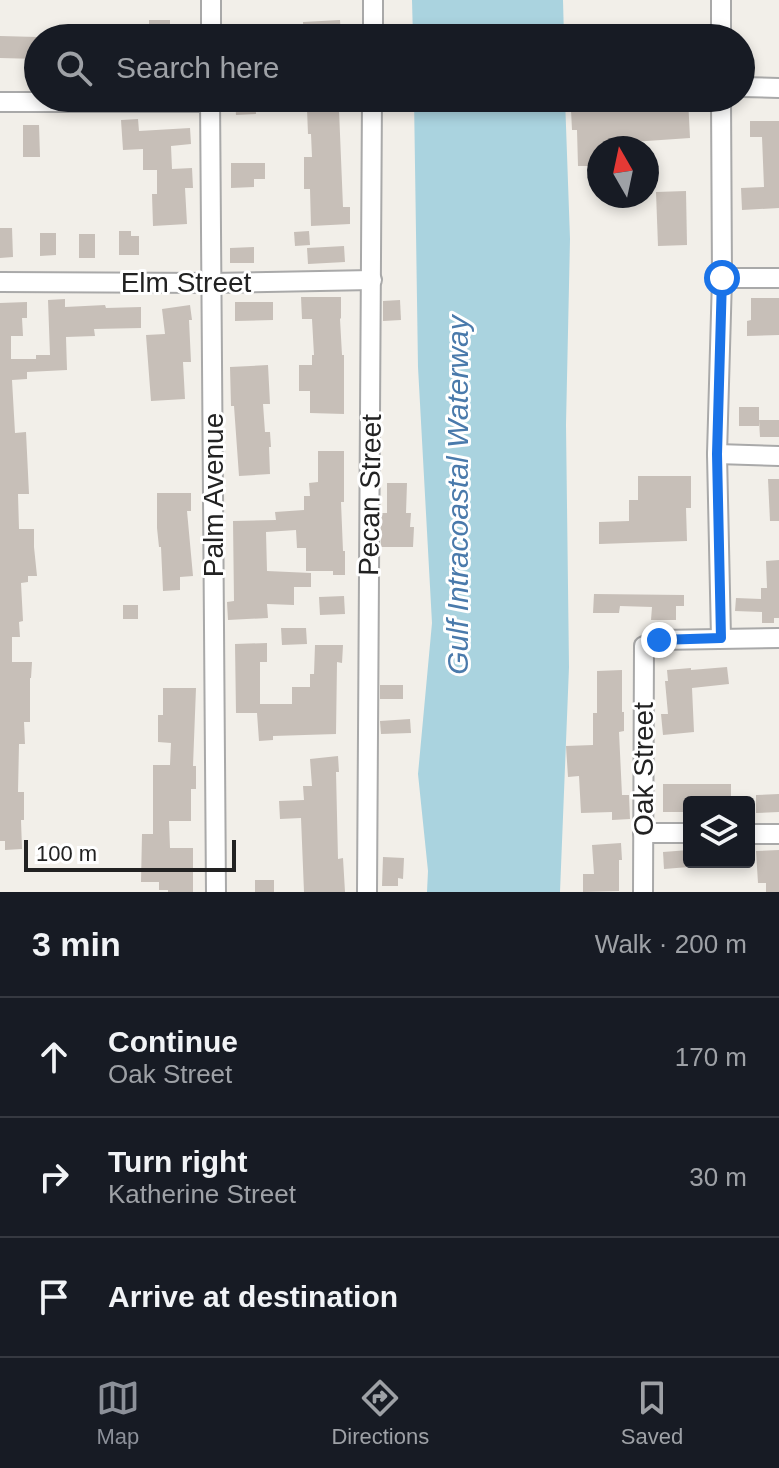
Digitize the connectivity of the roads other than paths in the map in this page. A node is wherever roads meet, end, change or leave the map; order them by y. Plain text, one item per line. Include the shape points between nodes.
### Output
1 (211, 0) edge
2 (373, 0) edge
3 (721, 0) edge
4 (211, 24) edge
5 (373, 24) edge
6 (721, 24) edge
7 (755, 87) edge
8 (779, 88) edge
9 (0, 102) edge
10 (24, 102) edge
11 (210, 112) edge
12 (372, 112) edge
13 (721, 112) edge
14 (722, 278) junction
15 (779, 278) edge
16 (372, 280) junction
17 (0, 282) edge
18 (211, 283) junction
19 (717, 454) junction
20 (779, 456) edge
21 (721, 638) junction
22 (779, 638) edge
23 (643, 833) junction
24 (683, 833) edge
25 (755, 834) edge
26 (779, 834) edge
27 (216, 892) edge
28 (367, 892) edge
29 (643, 892) edge

1 - 4 street
2 - 5 street
3 - 6 street
7 - 8 street
9 - 10 street
11 - 18 street, Palm Avenue
12 - 16 street, Pecan Street
13 - 14 street
14 - 15 street
14 - 19 street
16 - 18 street, Elm Street
16 - 28 street, Pecan Street
17 - 18 street, Elm Street
18 - 27 street, Palm Avenue
19 - 20 street
19 - 21 street
21 - 22 street
21 - 23 street, Oak Street via 659,640 644,646
23 - 24 street
23 - 29 street, Oak Street
25 - 26 street

